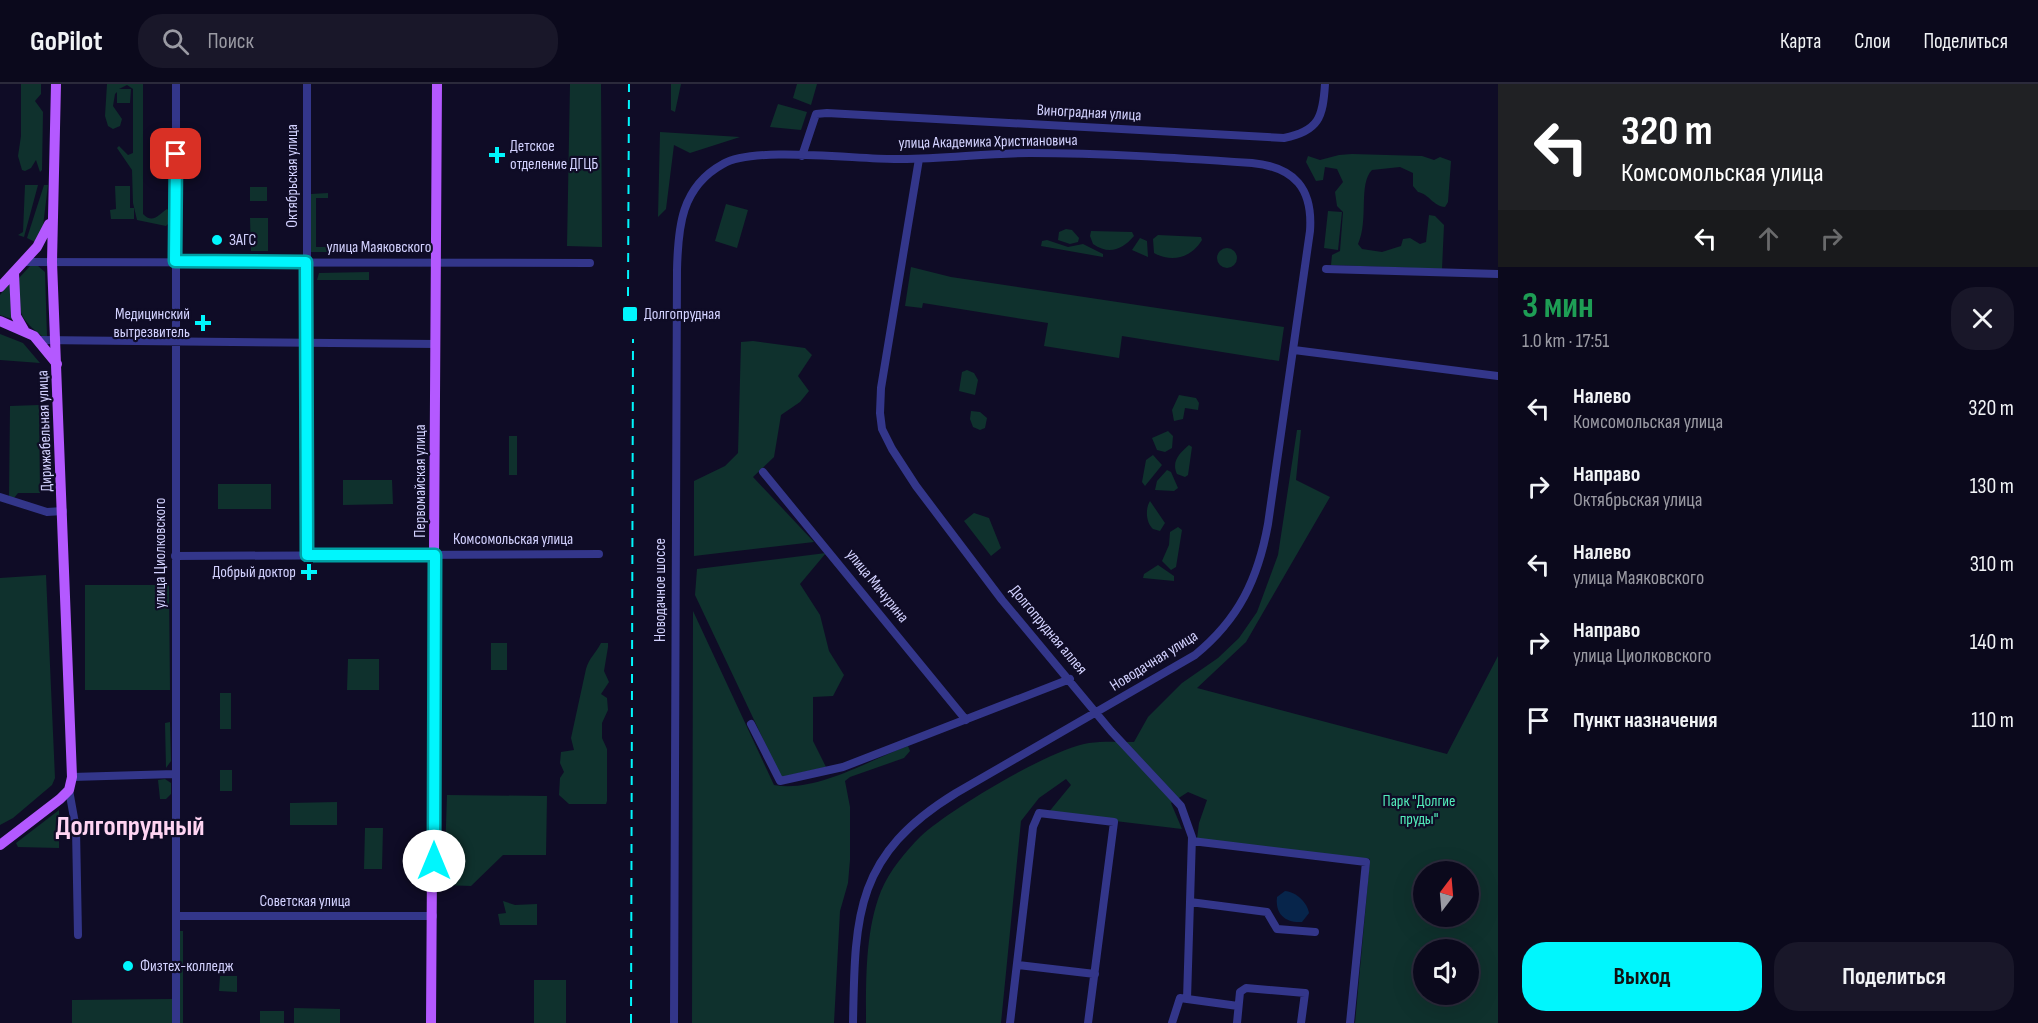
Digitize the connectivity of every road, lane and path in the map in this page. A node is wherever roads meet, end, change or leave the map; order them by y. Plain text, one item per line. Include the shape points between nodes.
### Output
1 (56, 84) edge
2 (176, 84) edge
3 (307, 84) edge
4 (437, 84) edge
5 (1325, 84) edge
6 (802, 156) junction
7 (919, 159) junction
8 (714, 169) joint
9 (1297, 180) joint
10 (53, 207) junction
11 (175, 261) junction
12 (24, 262) junction
13 (52, 262) junction
14 (306, 262) junction
15 (436, 262) junction
16 (590, 263) dead end
17 (1326, 269) dead end
18 (14, 273) junction
19 (1498, 274) edge
20 (0, 287) edge
21 (0, 321) edge
22 (24, 330) junction
23 (39, 340) junction
24 (56, 341) junction
25 (175, 341) junction
26 (306, 342) junction
27 (436, 344) junction
28 (1294, 350) junction
29 (57, 364) junction
30 (1498, 376) edge
31 (763, 472) dead end
32 (1, 498) edge
33 (63, 511) junction
34 (599, 554) dead end
35 (307, 555) junction
36 (435, 555) junction
37 (175, 556) junction
38 (1070, 679) junction
39 (1097, 713) junction
40 (966, 720) junction
41 (751, 724) dead end
42 (175, 774) junction
43 (72, 777) junction
44 (69, 789) junction
45 (1192, 839) junction
46 (0, 845) edge
47 (1190, 902) junction
48 (176, 916) junction
49 (433, 916) junction
50 (1315, 932) dead end
51 (78, 935) dead end
52 (1018, 965) junction
53 (1095, 974) junction
54 (1187, 999) junction
55 (1238, 1006) junction
56 (176, 1023) edge
57 (431, 1023) edge
58 (674, 1023) edge
59 (853, 1023) edge
60 (1010, 1023) edge
61 (1088, 1023) edge
62 (1172, 1023) edge
63 (1237, 1023) edge
64 (1301, 1023) edge
65 (1350, 1023) edge

1 - 10 main road, Дирижабельная улица
2 - 11 street, улица Циолковского
3 - 14 street, Октябрьская улица
4 - 15 main road, Первомайская улица
5 - 6 street, Виноградная улица via 1319,119 1305,131 1284,138 816,114
6 - 7 street, улица Академика Христиановича
6 - 8 street, улица Академика Христиановича via 743,156
7 - 9 street, улица Академика Христиановича via 1042,153 1214,160 1272,165
7 - 38 street, Долгопрудная аллея via 881,388 880,413 885,436 955,539
8 - 58 street, Новодачное шоссе via 687,201 678,244
9 - 28 street, Новодачная улица via 1307,196 1311,216
10 - 12 main road via 45,234
10 - 13 main road, Дирижабельная улица
11 - 13 street, улица Маяковского
11 - 14 street, улица Маяковского
11 - 25 street, улица Циолковского
12 - 13 street, улица Маяковского
12 - 18 main road
13 - 24 main road, Дирижабельная улица
14 - 15 street, улица Маяковского
14 - 26 street, Октябрьская улица
15 - 16 street, улица Маяковского
15 - 27 main road, Первомайская улица
17 - 19 street
18 - 20 main road
18 - 22 main road via 16,316
21 - 22 main road
22 - 23 main road
23 - 24 street
23 - 29 main road
24 - 25 street
24 - 29 main road, Дирижабельная улица
25 - 26 street
25 - 37 street, улица Циолковского
26 - 27 street
26 - 35 street, Октябрьская улица
27 - 36 main road, Первомайская улица
28 - 30 street
28 - 39 street, Новодачная улица via 1265,542 1247,596 1225,628 1195,655
29 - 33 main road, Дирижабельная улица
31 - 40 street, улица Мичурина
32 - 33 street via 47,512
33 - 43 main road, Дирижабельная улица
34 - 36 street, Комсомольская улица
35 - 36 street, Комсомольская улица
35 - 37 street, Комсомольская улица
36 - 49 main road, Первомайская улица
37 - 42 street, улица Циолковского
38 - 39 street, Долгопрудная аллея
38 - 40 street
39 - 45 street, Долгопрудная аллея via 1181,806
39 - 59 street, Новодачная улица via 944,801 893,843 872,877 859,914
40 - 41 street via 843,767 780,781
42 - 43 street
42 - 48 street, улица Циолковского
43 - 44 main road, Дирижабельная улица
44 - 46 main road
44 - 51 street via 76,829
45 - 47 street
45 - 65 street via 1366,862
47 - 50 street via 1267,912 1277,929
47 - 54 street
48 - 49 street, Советская улица
48 - 56 street, улица Циолковского
49 - 57 main road, Первомайская улица
52 - 53 street
52 - 53 street via 1033,827 1043,811 1114,822
52 - 60 street
53 - 61 street
54 - 55 street
54 - 62 street via 1180,998
55 - 63 street
55 - 64 street via 1240,992 1246,988 1305,993

